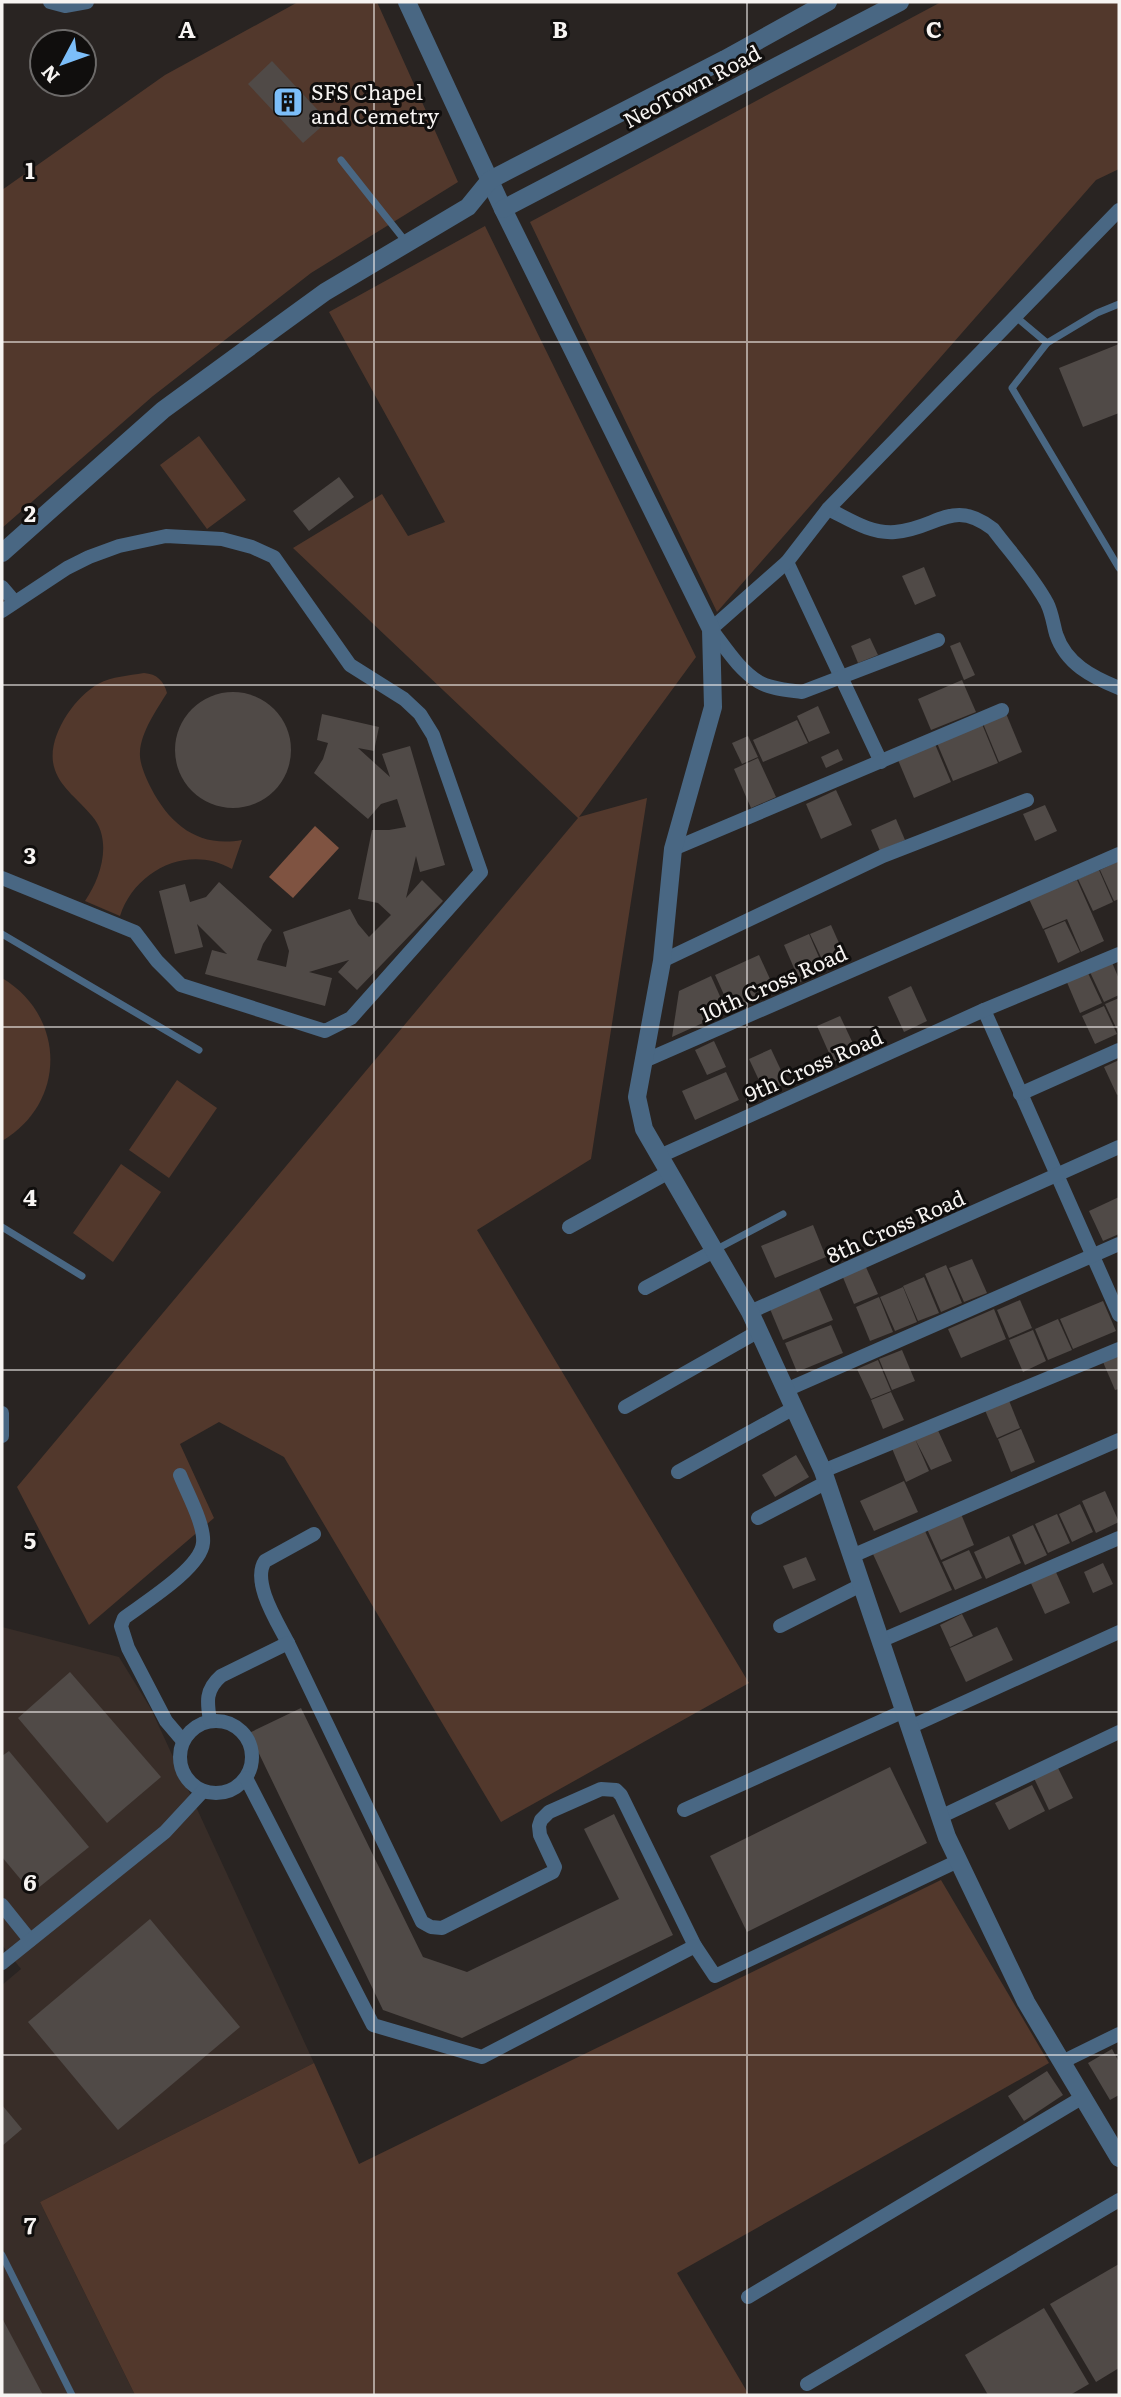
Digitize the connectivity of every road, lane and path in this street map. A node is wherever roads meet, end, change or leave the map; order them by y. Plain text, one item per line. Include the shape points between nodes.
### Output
1 (50, 2) edge
2 (87, 2) edge
3 (828, 2) edge
4 (900, 2) edge
5 (410, 3) edge
6 (341, 160) dead end
7 (490, 180) junction
8 (468, 207) junction
9 (503, 209) junction
10 (1119, 210) edge
11 (407, 243) junction
12 (1119, 304) edge
13 (1015, 317) junction
14 (1047, 343) junction
15 (828, 509) junction
16 (2, 553) edge
17 (787, 562) junction
18 (1119, 568) edge
19 (2, 587) edge
20 (6, 605) edge
21 (711, 629) junction
22 (938, 640) dead end
23 (841, 677) junction
24 (1119, 688) edge
25 (1002, 710) dead end
26 (881, 762) junction
27 (1027, 800) dead end
28 (673, 849) junction
29 (1119, 854) edge
30 (2, 877) edge
31 (2, 933) edge
32 (1119, 954) edge
33 (662, 961) junction
34 (984, 1010) junction
35 (199, 1050) dead end
36 (1119, 1050) edge
37 (644, 1061) junction
38 (1020, 1094) junction
39 (1119, 1147) edge
40 (665, 1164) junction
41 (1058, 1176) junction
42 (783, 1214) dead end
43 (2, 1227) edge
44 (569, 1227) dead end
45 (1119, 1244) edge
46 (714, 1251) junction
47 (1093, 1255) junction
48 (82, 1276) dead end
49 (645, 1288) dead end
50 (750, 1312) junction
51 (1119, 1315) edge
52 (759, 1331) junction
53 (1119, 1349) edge
54 (786, 1390) junction
55 (625, 1406) dead end
56 (794, 1408) junction
57 (2, 1413) edge
58 (2, 1436) edge
59 (1119, 1440) edge
60 (678, 1472) dead end
61 (180, 1475) dead end
62 (825, 1477) junction
63 (758, 1518) dead end
64 (314, 1534) dead end
65 (1119, 1538) edge
66 (852, 1556) junction
67 (862, 1585) junction
68 (780, 1626) dead end
69 (1119, 1632) edge
70 (880, 1641) junction
71 (288, 1643) junction
72 (907, 1719) junction
73 (211, 1721) junction
74 (1119, 1732) edge
75 (183, 1741) junction
76 (246, 1778) junction
77 (203, 1791) junction
78 (684, 1810) dead end
79 (940, 1817) junction
80 (958, 1861) junction
81 (2, 1905) edge
82 (30, 1940) junction
83 (695, 1946) junction
84 (2, 1963) edge
85 (1119, 2034) edge
86 (1062, 2062) junction
87 (1083, 2097) junction
88 (1119, 2158) edge
89 (1119, 2200) edge
90 (2, 2255) edge
91 (748, 2297) dead end
92 (807, 2384) dead end
93 (72, 2395) edge

1 - 2 street via 65,6
3 - 7 street, NeoTown Road
4 - 9 street, NeoTown Road
5 - 7 street
6 - 11 lane
7 - 8 street
7 - 9 street
8 - 9 street
8 - 11 street
9 - 21 street
10 - 13 street
11 - 16 street via 325,292 163,410
12 - 14 lane
13 - 14 lane
13 - 15 street
14 - 18 lane via 1012,388
15 - 17 street
15 - 24 street via 881,531 907,530 961,514 982,520 1046,601 1060,644 1069,656 1098,680
17 - 21 street
17 - 23 street
19 - 20 street
20 - 30 street via 89,557 166,536 222,539 274,557 350,665 420,714 433,735 481,872 351,1018 325,1031 181,985 135,932
21 - 23 street via 759,682 802,692
21 - 28 street via 713,707
22 - 23 street
23 - 26 street
25 - 26 street
26 - 28 street
27 - 33 street via 883,856
28 - 33 street
29 - 37 street, 10th Cross Road
31 - 35 lane
32 - 34 street, 9th Cross Road
33 - 37 street
34 - 38 street
34 - 40 street, 9th Cross Road
36 - 38 street
37 - 40 street via 637,1097 645,1129
38 - 41 street
39 - 41 street, 8th Cross Road
40 - 44 street, 9th Cross Road
40 - 46 street
41 - 47 street
41 - 50 street, 8th Cross Road
42 - 46 lane
43 - 48 lane
45 - 47 street
46 - 49 street
46 - 50 street
47 - 51 street
47 - 54 street
50 - 52 street
52 - 54 street
52 - 55 street
53 - 62 street
54 - 56 street
56 - 60 street
56 - 62 street
57 - 58 street
59 - 66 street
61 - 75 street via 202,1529 201,1552 179,1576 124,1618 121,1626 153,1700
62 - 63 street
62 - 66 street
64 - 71 street via 261,1567 260,1582
65 - 70 street
66 - 67 street
67 - 68 street
67 - 70 street
69 - 72 street
70 - 72 street
71 - 73 street via 213,1683 207,1701
71 - 83 street via 422,1922 442,1928 553,1872 541,1820 549,1812 608,1788 621,1795
72 - 78 street
72 - 79 street
73 - 75 street via 199,1725
73 - 76 street via 233,1725 250,1743 253,1755
74 - 79 street
75 - 77 street via 180,1764 192,1785
76 - 77 street via 227,1792
76 - 83 street via 373,2025 482,2057
77 - 82 street via 165,1832
79 - 80 street
80 - 83 street via 715,1976
80 - 86 street via 1026,2002
81 - 82 street
82 - 84 street
85 - 86 street
86 - 87 street
87 - 88 street
87 - 91 street
89 - 92 street
90 - 93 lane

